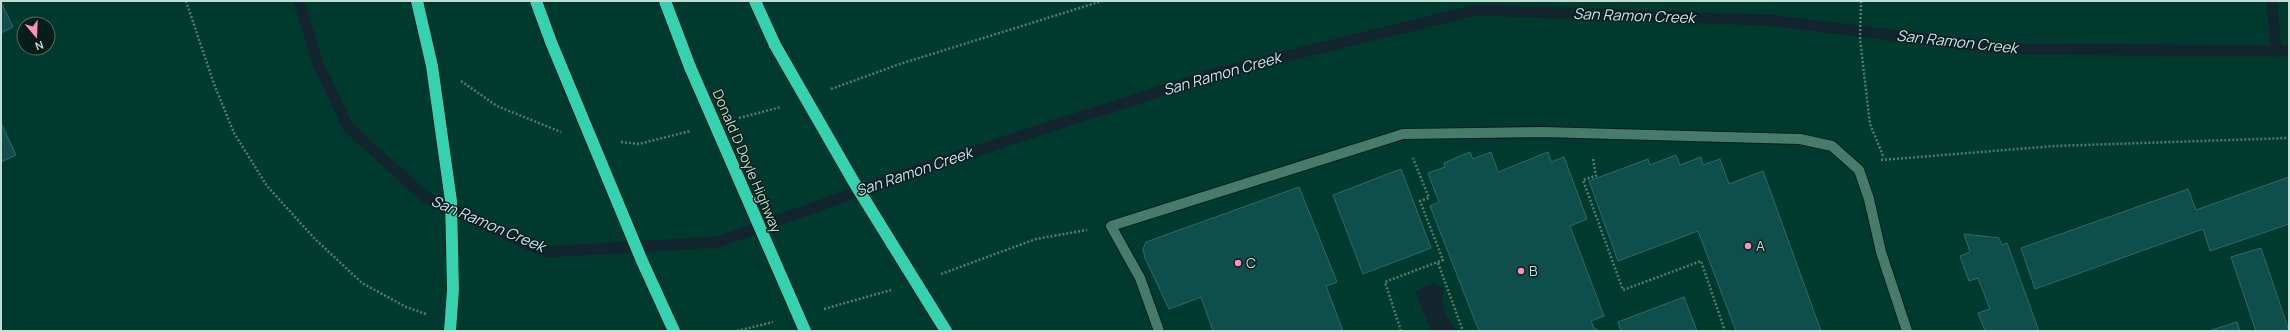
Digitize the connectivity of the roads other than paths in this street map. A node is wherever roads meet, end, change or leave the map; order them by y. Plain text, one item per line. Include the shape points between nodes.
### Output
1 (417, 1) edge
2 (536, 1) edge
3 (665, 1) edge
4 (754, 1) edge
5 (450, 331) edge
6 (674, 331) edge
7 (805, 331) edge
8 (946, 331) edge
9 (1160, 331) edge
10 (1907, 331) edge

1 - 5 highway, bridge via 432,66 451,201 453,290
2 - 6 highway, bridge via 642,261
3 - 7 highway, Donald D Doyle Highway, bridge via 690,67
4 - 8 highway, bridge via 855,184
9 - 10 lane via 1140,278 1111,226 1403,134 1542,132 1800,139 1832,146 1859,170 1869,199 1881,252

